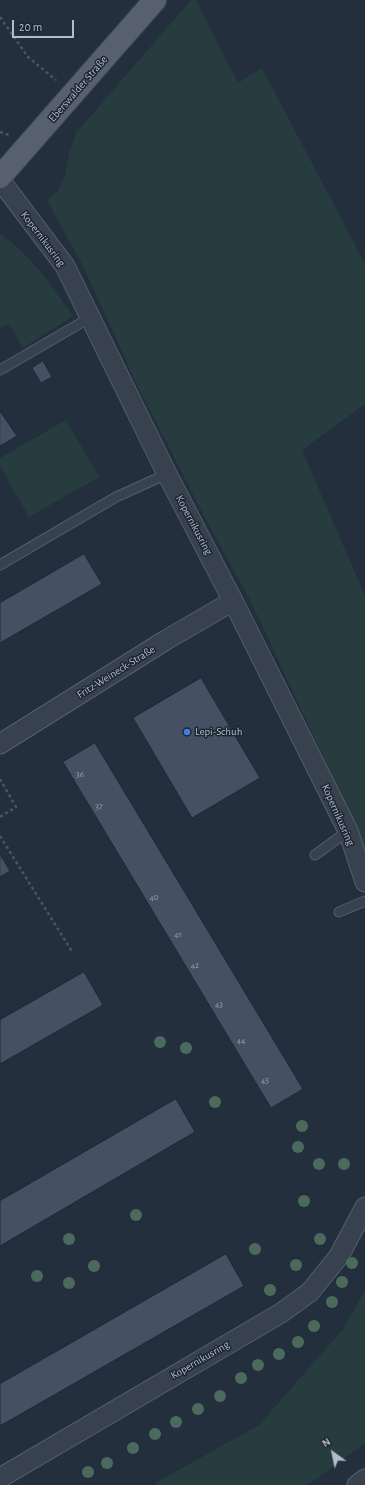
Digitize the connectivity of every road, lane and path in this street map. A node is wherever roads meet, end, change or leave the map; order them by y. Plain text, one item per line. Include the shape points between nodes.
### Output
1 (155, 0) edge
2 (0, 17) edge
3 (72, 94) junction
4 (0, 179) edge
5 (91, 316) junction
6 (0, 370) edge
7 (167, 474) junction
8 (0, 565) edge
9 (233, 601) junction
10 (0, 744) edge
11 (0, 779) edge
12 (0, 817) edge
13 (348, 831) junction
14 (0, 836) edge
15 (316, 855) dead end
16 (365, 882) edge
17 (365, 901) edge
18 (339, 912) dead end
19 (73, 953) dead end
20 (365, 1207) edge
21 (0, 1478) edge
22 (365, 1479) edge
23 (357, 1485) edge

1 - 3 main road, Eberswalder Straße
2 - 3 path via 28,56
3 - 4 main road, Eberswalder Straße
4 - 5 street, Kopernikusring via 65,266
5 - 6 lane
5 - 7 street, Kopernikusring
7 - 8 lane via 116,496
7 - 9 street, Kopernikusring
9 - 10 street, Fritz-Weineck-Straße
9 - 13 street, Kopernikusring
11 - 12 path via 16,807
13 - 15 lane
13 - 16 street, Kopernikusring
14 - 19 path
17 - 18 lane
20 - 21 street, Kopernikusring via 339,1256 310,1292 281,1313
22 - 23 street

